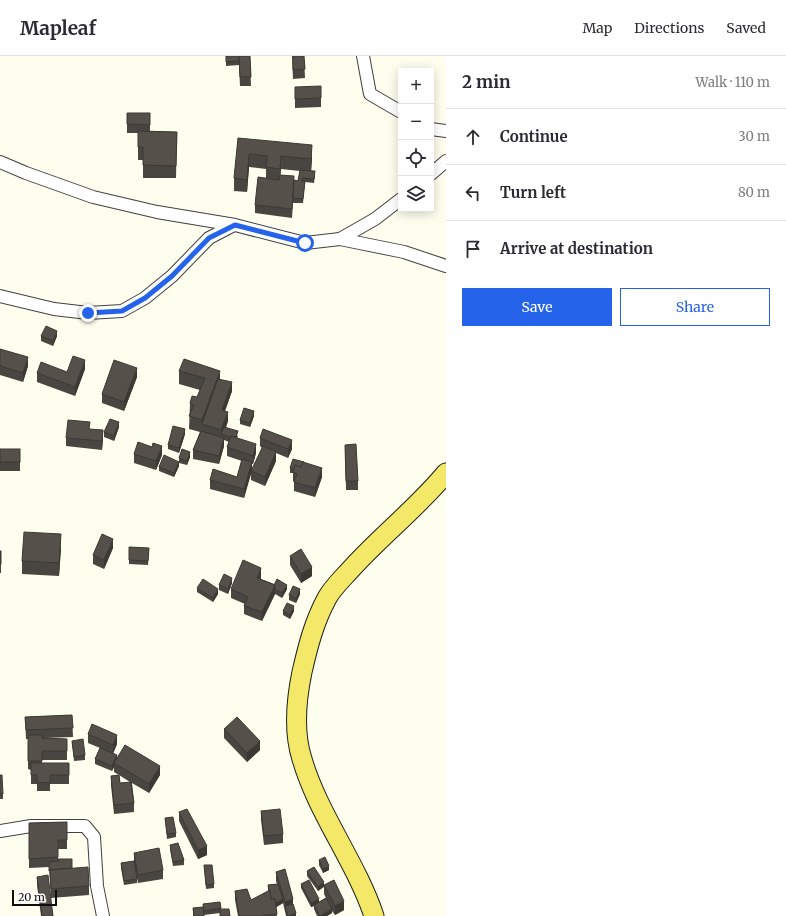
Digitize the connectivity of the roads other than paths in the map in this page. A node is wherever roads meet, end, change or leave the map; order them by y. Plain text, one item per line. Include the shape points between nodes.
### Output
1 (363, 56) edge
2 (398, 110) edge
3 (434, 129) edge
4 (446, 131) edge
5 (446, 161) edge
6 (0, 162) edge
7 (434, 171) edge
8 (398, 201) edge
9 (235, 225) junction
10 (340, 239) junction
11 (446, 266) edge
12 (0, 296) edge
13 (446, 473) edge
14 (0, 831) edge
15 (103, 916) edge
16 (374, 916) edge

1 - 2 street via 370,94
3 - 4 street
5 - 7 street
6 - 9 street via 26,174 93,197 156,212
8 - 10 street via 375,219
9 - 10 street via 305,243
9 - 12 street via 209,238 172,276 145,298 122,311 88,313 54,309
10 - 11 street via 404,252
13 - 16 main road via 367,551 328,597 314,625 301,680 296,732 302,760
14 - 15 street via 31,826 85,826 94,837 97,886

